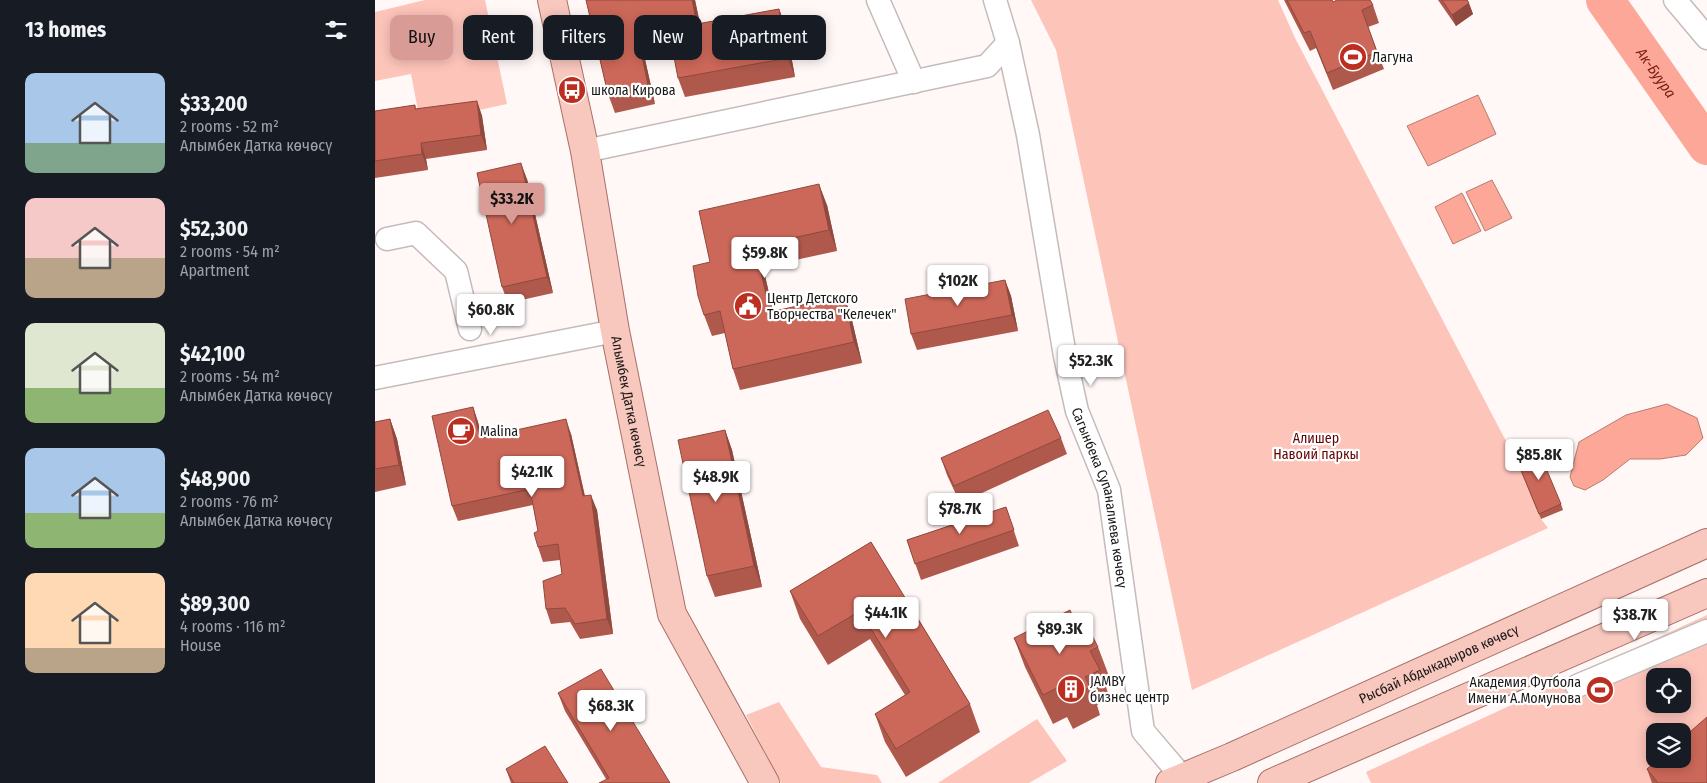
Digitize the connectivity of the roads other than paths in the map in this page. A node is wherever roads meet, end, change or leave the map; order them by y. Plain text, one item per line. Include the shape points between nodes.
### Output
1 (552, 0) edge
2 (878, 0) edge
3 (995, 0) edge
4 (1675, 0) edge
5 (1707, 38) edge
6 (1008, 43) junction
7 (914, 82) junction
8 (585, 151) junction
9 (387, 239) dead end
10 (470, 329) dead end
11 (615, 331) junction
12 (375, 378) edge
13 (1707, 543) edge
14 (1707, 593) edge
15 (1707, 631) edge
16 (1577, 686) dead end
17 (1176, 780) edge
18 (765, 783) edge
19 (1272, 783) edge

1 - 8 main road, Алымбек Датка көчөсү
2 - 7 street
3 - 6 street, Сагынбека Супаналиева көчөсү
4 - 5 street
6 - 7 street via 987,66
6 - 17 street, Сагынбека Супаналиева көчөсү via 1077,411 1109,490 1143,731
7 - 8 street
8 - 11 main road, Алымбек Датка көчөсү
9 - 10 street via 416,233 456,271
11 - 12 street
11 - 18 main road, Алымбек Датка көчөсү via 672,614
13 - 17 main road, Рысбай Абдыкадыров көчөсү
14 - 19 main road
15 - 16 street

